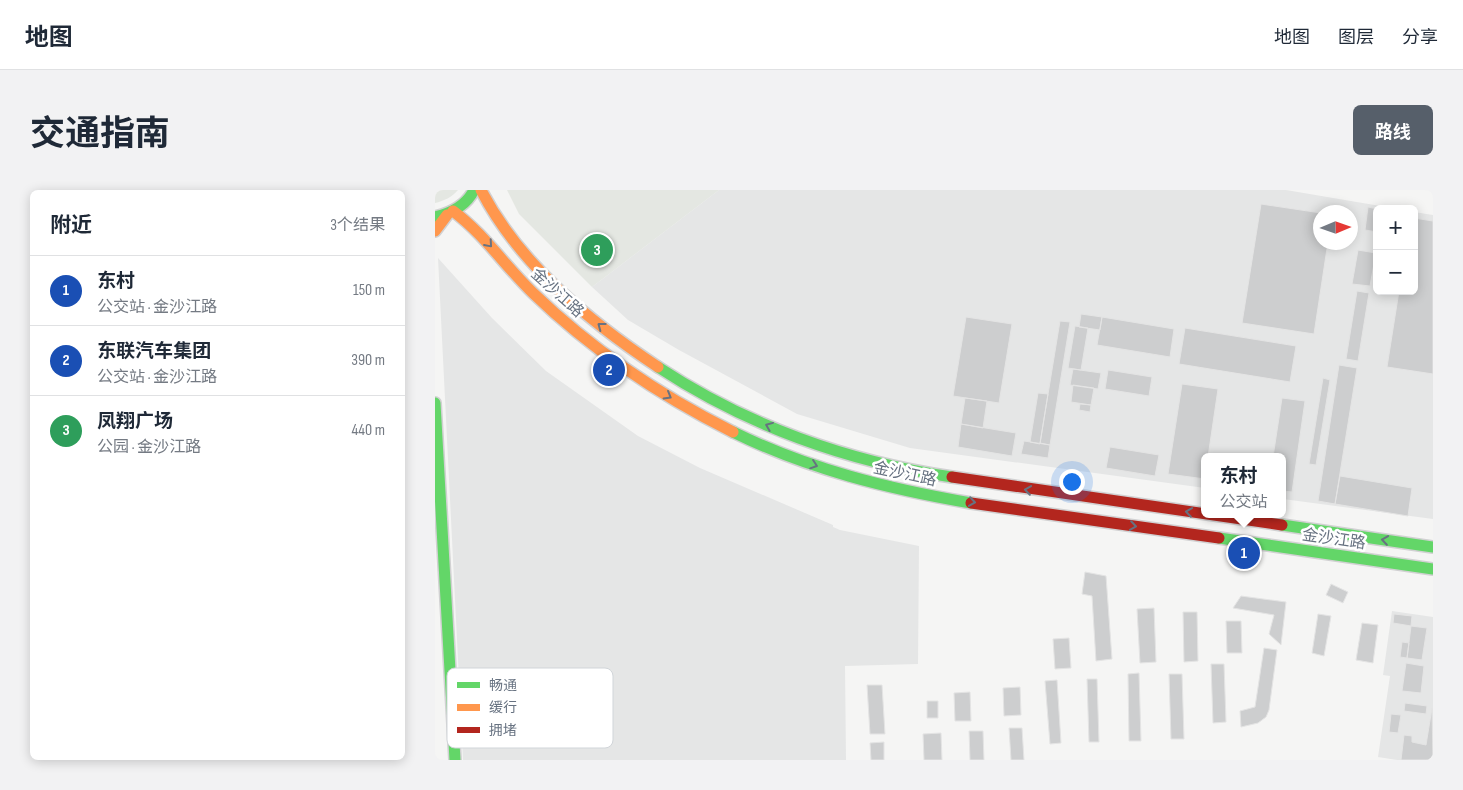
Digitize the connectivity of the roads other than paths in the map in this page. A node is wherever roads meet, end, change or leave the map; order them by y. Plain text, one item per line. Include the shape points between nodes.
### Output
1 (474, 190) edge
2 (481, 190) edge
3 (450, 213) junction
4 (435, 217) edge
5 (435, 231) edge
6 (435, 403) edge
7 (1201, 513) edge
8 (1234, 518) edge
9 (1433, 547) edge
10 (1433, 569) edge
11 (450, 668) edge

1 - 3 main road via 461,207
7 -> 2 main road, 金沙江路 via 919,472 849,455 747,417 640,356 591,318 535,266 498,221
3 - 4 main road
3 - 5 main road
3 -> 10 main road, 金沙江路 via 471,224 517,276 600,351 723,429 785,455 844,476 931,496
6 - 11 main road
9 -> 8 main road, 金沙江路

